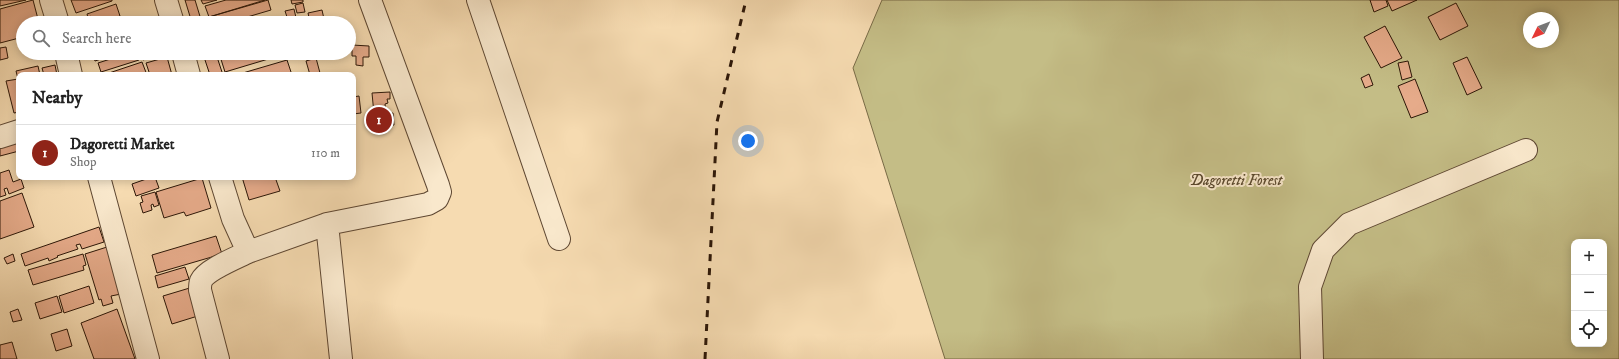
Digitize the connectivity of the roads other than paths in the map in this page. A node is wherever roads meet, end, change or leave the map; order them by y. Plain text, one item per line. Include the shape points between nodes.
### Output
1 (52, 0) edge
2 (166, 0) edge
3 (370, 0) edge
4 (478, 0) edge
5 (56, 16) edge
6 (172, 16) edge
7 (68, 60) edge
8 (185, 60) edge
9 (70, 72) edge
10 (188, 72) edge
11 (16, 132) edge
12 (0, 137) edge
13 (1526, 150) dead end
14 (100, 180) edge
15 (221, 180) edge
16 (327, 224) junction
17 (559, 239) dead end
18 (248, 252) junction
19 (148, 359) edge
20 (218, 359) edge
21 (341, 359) edge
22 (1312, 359) edge

1 - 5 street
2 - 6 street
3 - 16 street via 438,185 439,196 428,204
4 - 17 street
7 - 9 street
8 - 10 street
11 - 12 street
13 - 22 street via 1349,224 1323,250 1310,287
14 - 19 street
15 - 18 street via 233,219
16 - 18 street
16 - 21 street
18 - 20 street via 211,271 200,282

